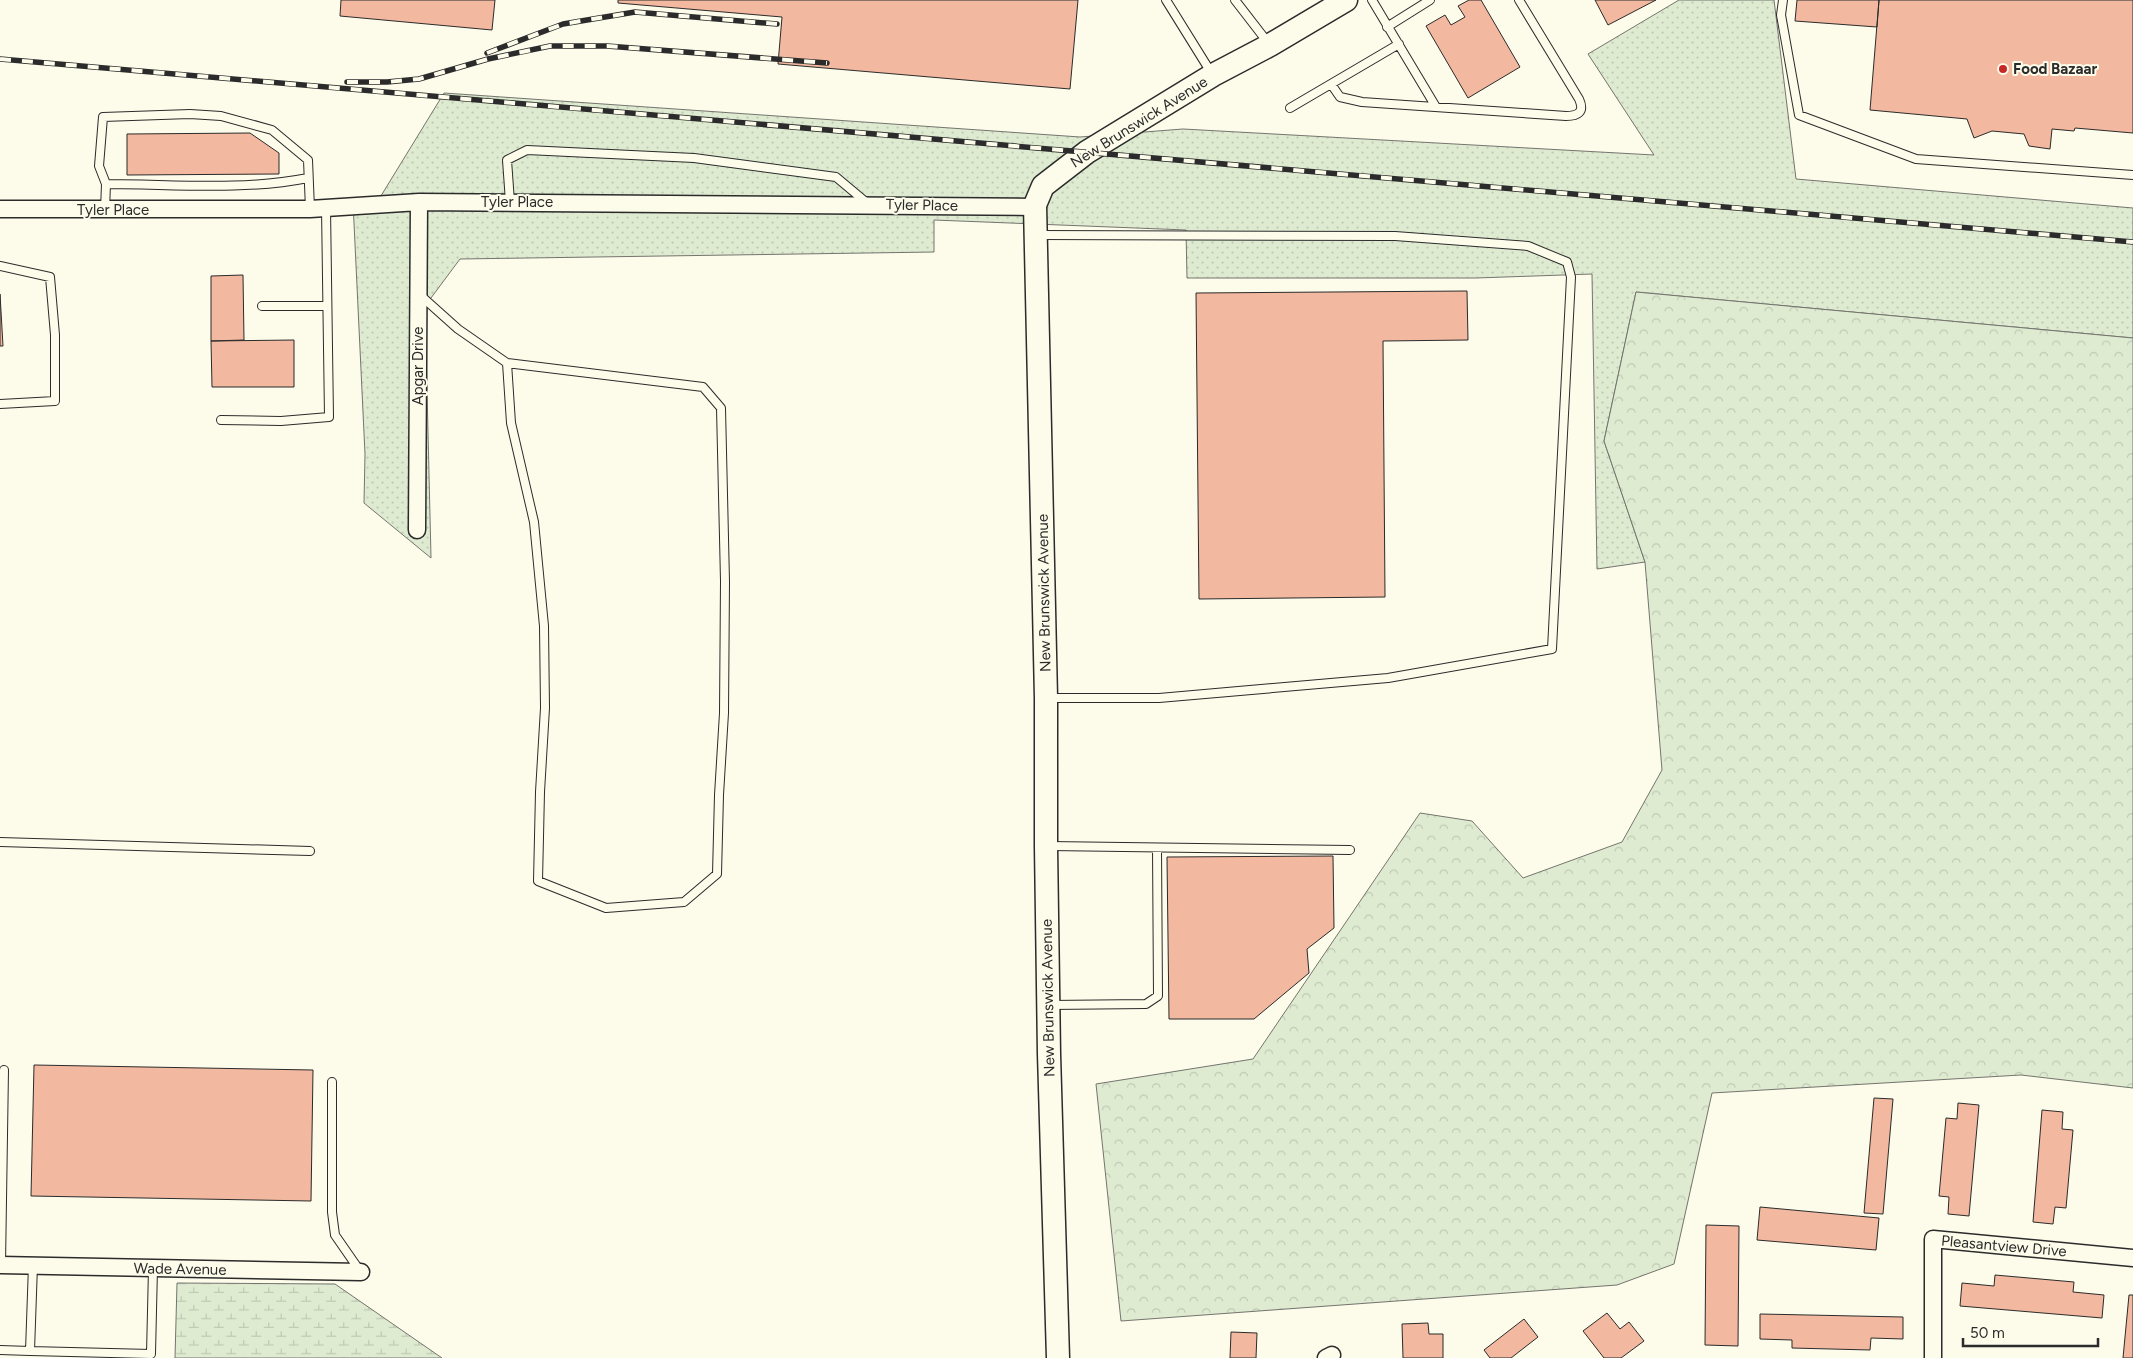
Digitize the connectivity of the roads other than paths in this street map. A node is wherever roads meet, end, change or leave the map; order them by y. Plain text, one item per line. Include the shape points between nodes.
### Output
1 (1166, 0) edge
2 (1235, 0) edge
3 (1346, 0) edge
4 (1372, 0) edge
5 (1430, 0) edge
6 (1519, 0) edge
7 (1783, 0) edge
8 (1387, 27) junction
9 (1399, 44) junction
10 (1270, 45) junction
11 (1214, 75) junction
12 (1331, 84) junction
13 (1436, 107) junction
14 (1290, 108) dead end
15 (2133, 174) edge
16 (308, 178) junction
17 (106, 184) junction
18 (420, 202) junction
19 (510, 202) junction
20 (868, 204) junction
21 (1035, 207) junction
22 (318, 208) junction
23 (0, 209) edge
24 (105, 210) junction
25 (1036, 235) junction
26 (0, 266) edge
27 (418, 293) junction
28 (262, 306) dead end
29 (326, 306) junction
30 (507, 363) junction
31 (0, 404) edge
32 (221, 420) dead end
33 (417, 530) dead end
34 (1046, 698) junction
35 (0, 842) edge
36 (1046, 846) junction
37 (1157, 848) junction
38 (1350, 850) dead end
39 (310, 851) dead end
40 (1048, 1005) junction
41 (4, 1070) dead end
42 (332, 1082) dead end
43 (2133, 1258) edge
44 (0, 1265) edge
45 (33, 1265) junction
46 (153, 1268) junction
47 (361, 1272) joint
48 (0, 1350) edge
49 (30, 1351) junction
50 (1058, 1358) edge
51 (1933, 1358) edge

1 - 11 lane
2 - 10 lane
3 - 10 street, New Brunswick Avenue
4 - 8 lane
5 - 8 lane
6 - 13 lane via 1579,99 1580,114 1566,116
7 - 15 lane via 1781,15 1799,116 1916,159
8 - 9 lane
9 - 12 lane
9 - 13 lane
10 - 11 street, New Brunswick Avenue
11 - 21 street, New Brunswick Avenue via 1087,152 1043,186
12 - 13 lane via 1340,96 1354,100
12 - 14 lane
16 - 17 lane via 205,186
16 - 17 lane via 308,160 272,130 221,116 190,114 103,117 99,166
16 - 22 lane
17 - 24 lane
18 - 19 street, Tyler Place
18 - 22 street, Tyler Place
18 - 27 street, Apgar Drive
19 - 20 street, Tyler Place
19 - 20 lane via 507,160 527,150 694,158 836,177
20 - 21 street, Tyler Place
21 - 25 street, New Brunswick Avenue
22 - 24 street, Tyler Place
22 - 29 lane
23 - 24 street, Tyler Place
25 - 34 street, New Brunswick Avenue
25 - 34 lane via 1395,236 1518,245 1567,262 1571,277 1552,649 1388,678 1159,698
26 - 31 lane via 50,278 55,335 55,401
27 - 30 lane via 458,329
27 - 33 street, Apgar Drive
28 - 29 lane
29 - 32 lane via 329,417 281,421
30 - 30 lane via 511,423 534,522 544,626 545,708 538,881 606,908 684,902 717,874 724,712 721,408 703,387
34 - 36 street, New Brunswick Avenue
35 - 39 lane
36 - 37 lane
36 - 40 street, New Brunswick Avenue
37 - 38 lane
37 - 40 lane via 1158,996 1146,1004
40 - 50 street, New Brunswick Avenue
41 - 44 lane
42 - 47 lane via 332,1212 335,1235
43 - 51 street, Pleasantview Drive via 1933,1239
44 - 45 street, Wade Avenue
45 - 46 street, Wade Avenue
45 - 49 lane
46 - 47 street, Wade Avenue
46 - 49 lane via 151,1354
48 - 49 lane

